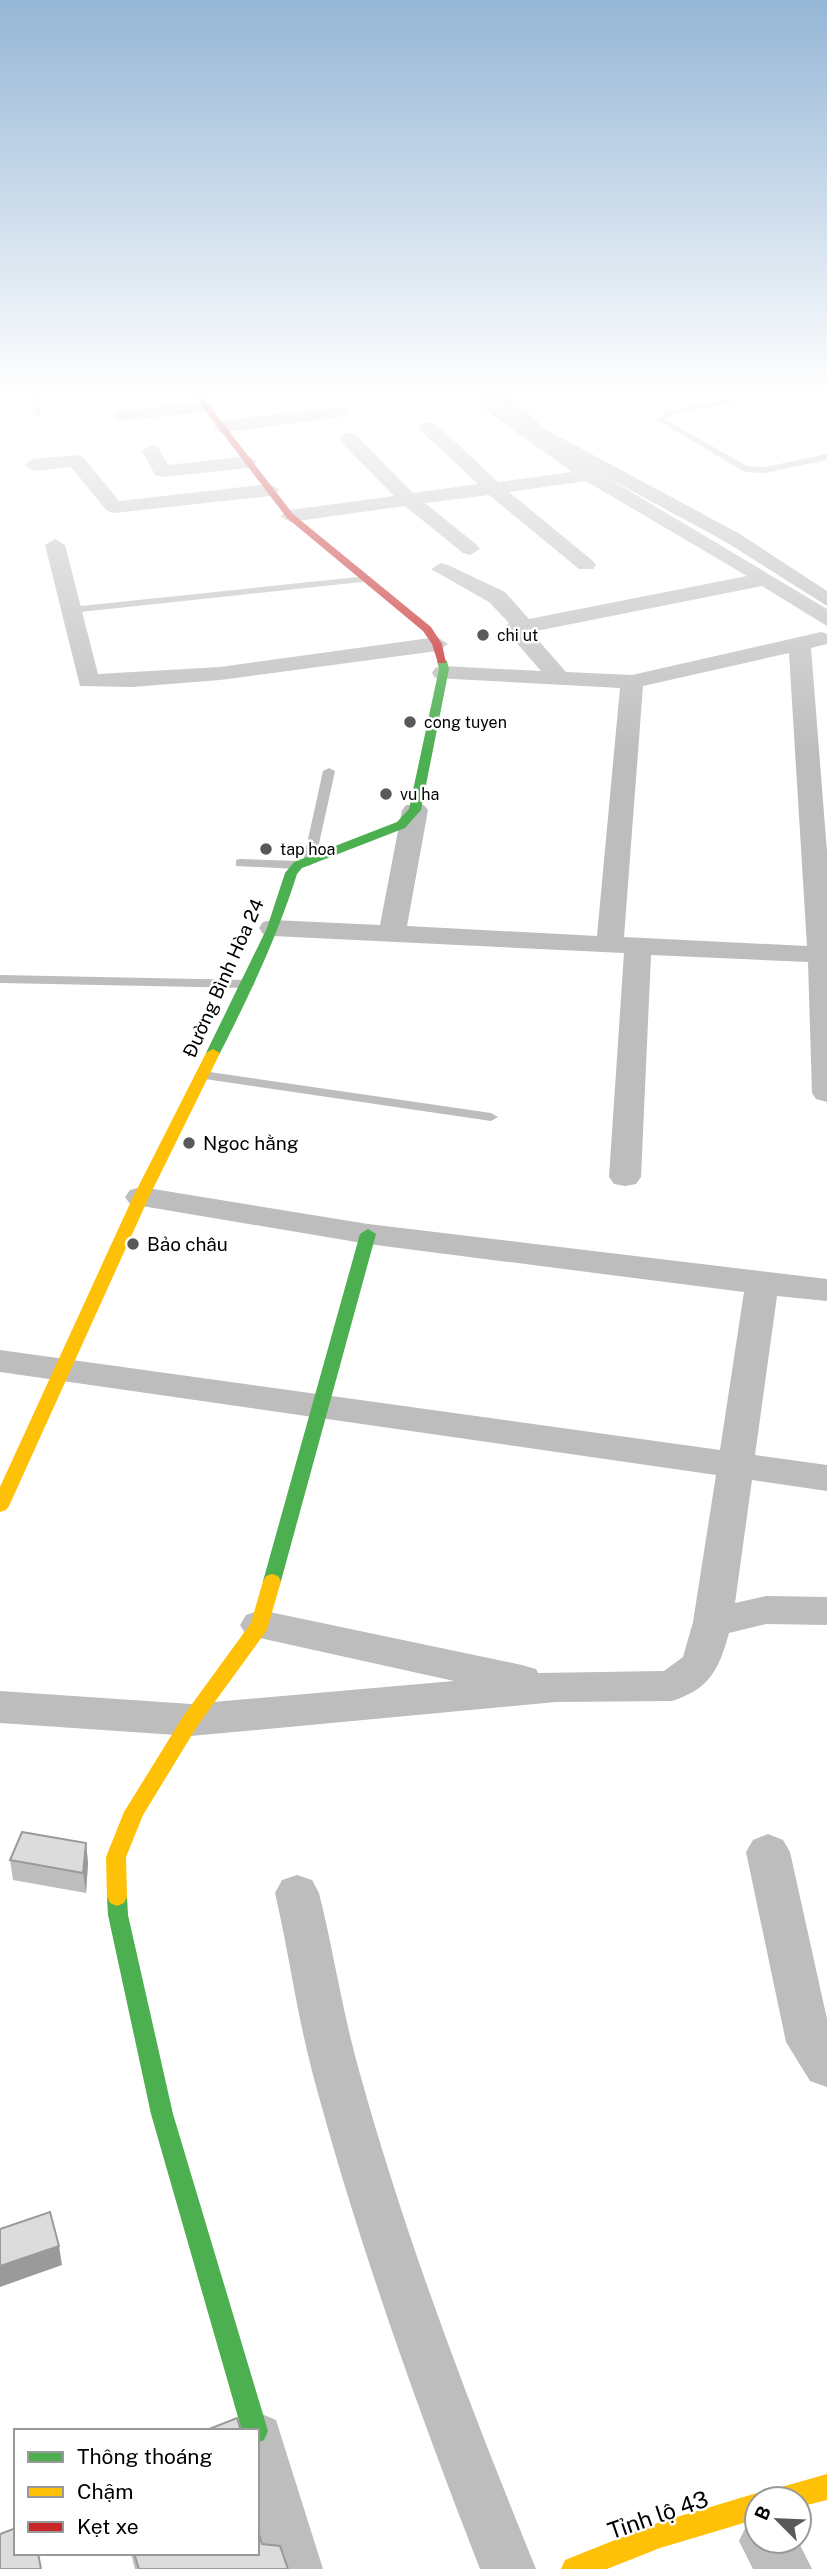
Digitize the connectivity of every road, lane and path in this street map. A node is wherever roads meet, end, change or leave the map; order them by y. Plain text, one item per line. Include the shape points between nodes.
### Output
1 (290, 516) edge
2 (429, 516) edge
3 (527, 516) edge
4 (659, 516) edge
5 (55, 545) dead end
6 (470, 549) dead end
7 (586, 565) dead end
8 (441, 569) dead end
9 (367, 579) junction
10 (766, 579) junction
11 (71, 610) junction
12 (827, 619) edge
13 (524, 627) junction
14 (827, 636) edge
15 (438, 644) junction
16 (800, 644) junction
17 (443, 673) junction
18 (559, 678) junction
19 (632, 682) junction
20 (329, 771) dead end
21 (415, 810) junction
22 (240, 863) dead end
23 (303, 864) junction
24 (273, 928) junction
25 (392, 933) junction
26 (624, 945) junction
27 (824, 955) edge
28 (0, 979) edge
29 (248, 984) junction
30 (203, 1075) junction
31 (827, 1093) edge
32 (491, 1116) dead end
33 (625, 1177) dead end
34 (141, 1197) junction
35 (368, 1234) junction
36 (762, 1284) junction
37 (827, 1290) edge
38 (0, 1360) edge
39 (63, 1368) junction
40 (320, 1408) junction
41 (736, 1464) junction
42 (827, 1478) edge
43 (0, 1506) edge
44 (827, 1611) edge
45 (713, 1622) junction
46 (260, 1625) junction
47 (556, 1687) junction
48 (0, 1707) edge
49 (191, 1720) junction
50 (768, 1852) dead end
51 (297, 1893) dead end
52 (827, 2066) edge
53 (254, 2429) edge
54 (259, 2446) edge
55 (743, 2520) edge
56 (295, 2569) edge
57 (508, 2569) edge
58 (574, 2569) edge

1 - 9 street
2 - 6 street
3 - 7 street
4 - 10 street
5 - 11 street
8 - 13 street via 497,597
9 - 11 lane
9 - 15 street via 427,629
10 - 12 street
10 - 13 street
11 - 15 street via 89,681 256,671
13 - 18 street via 516,628
14 - 16 street
15 - 17 street
16 - 19 street
16 - 27 street
17 - 18 street
17 - 21 street
18 - 19 street
19 - 26 street
20 - 23 lane
21 - 23 street via 401,825
21 - 25 street
22 - 23 lane
23 - 24 street, Đường Bình Hòa 24 via 287,881
24 - 25 street
24 - 29 street, Đường Bình Hòa 24
25 - 26 street
26 - 27 street
26 - 33 street
27 - 31 street
28 - 29 lane
29 - 30 street, Đường Bình Hòa 24
30 - 32 lane
30 - 34 street, Đường Bình Hòa 24
34 - 35 street
34 - 39 street, Đường Bình Hòa 24
35 - 36 street
35 - 40 street
36 - 37 street
36 - 41 street
38 - 39 street
39 - 40 street
39 - 43 street, Đường Bình Hòa 24
40 - 41 street
40 - 46 street
41 - 42 street
41 - 45 street
44 - 45 street via 765,1610
45 - 47 street via 700,1665 672,1686
46 - 47 street
46 - 49 street
47 - 49 street
48 - 49 street
49 - 53 street via 134,1812 116,1857 118,1915 162,2114
50 - 52 street via 809,2042
51 - 57 street via 335,2071 381,2220 423,2351
54 - 56 street
55 - 58 street, Tỉnh lộ 43 via 660,2535

